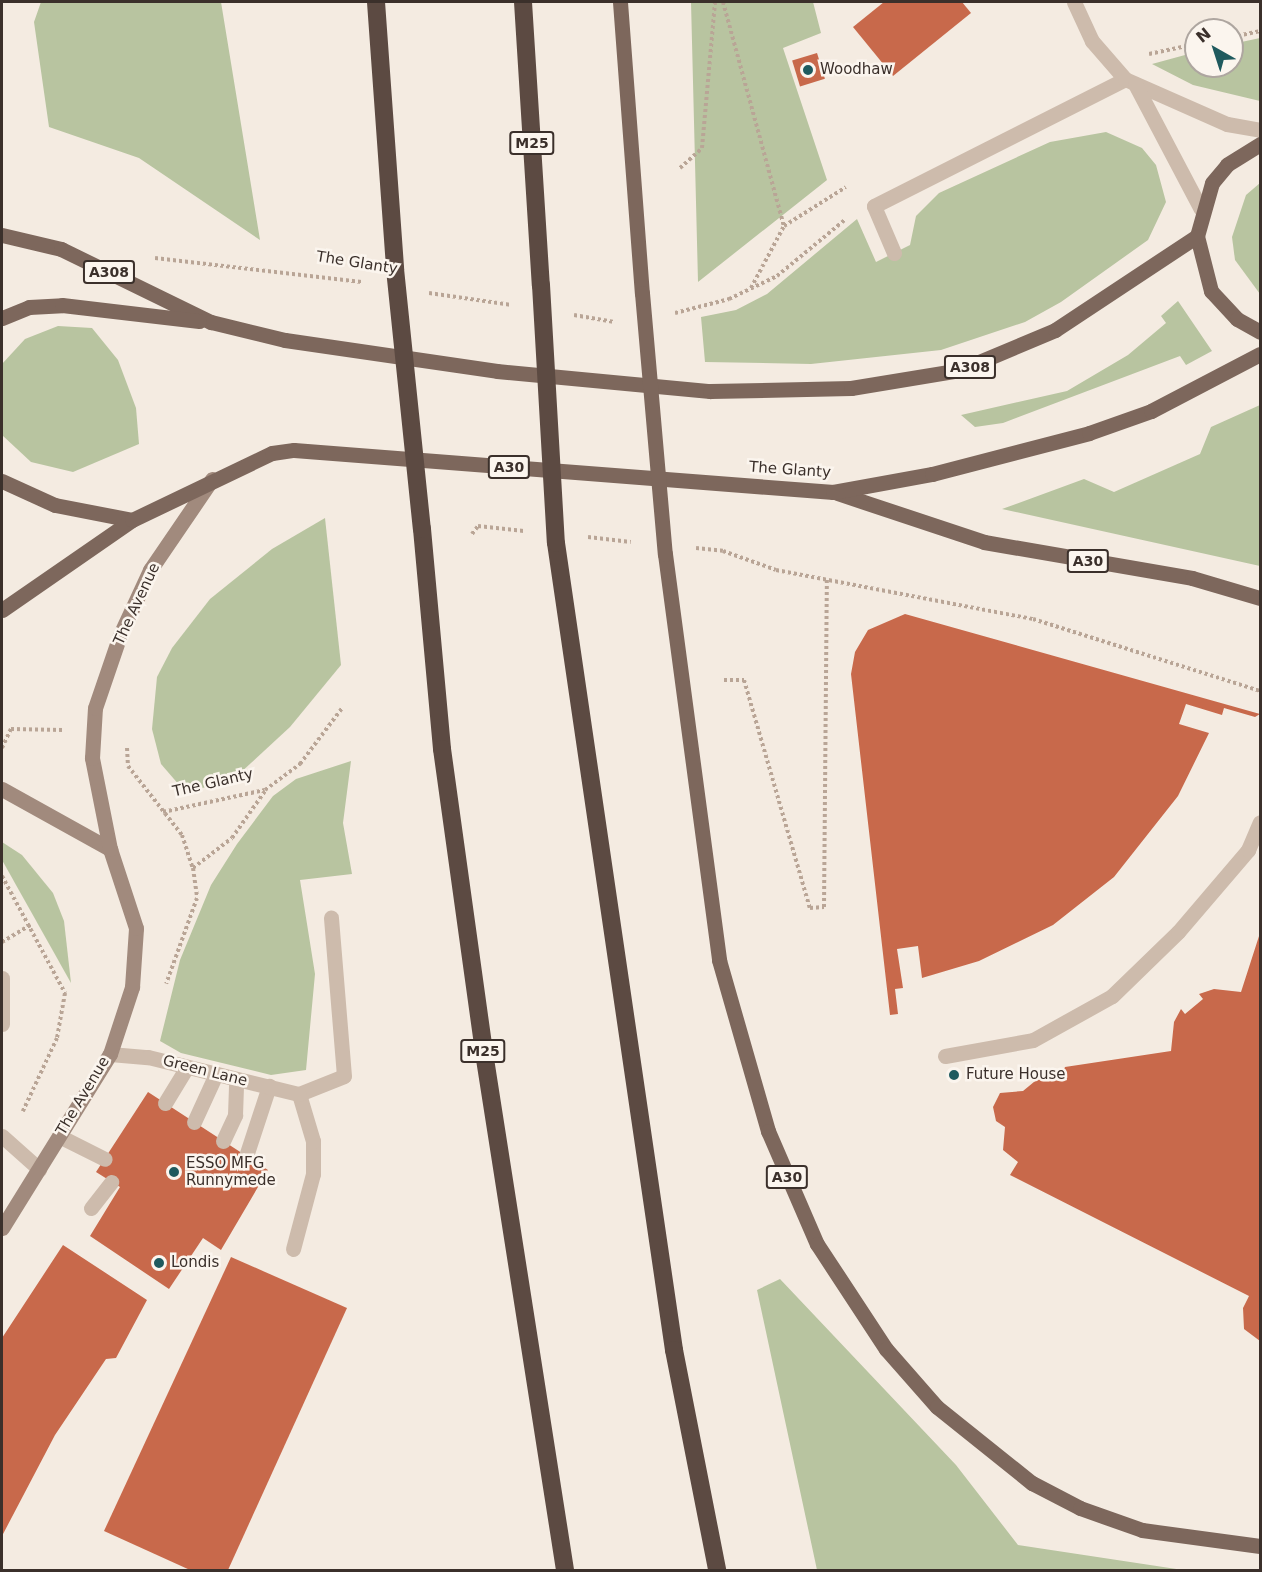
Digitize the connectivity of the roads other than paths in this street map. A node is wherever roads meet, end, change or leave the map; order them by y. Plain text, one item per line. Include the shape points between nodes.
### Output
1 (376, 2) edge
2 (523, 2) edge
3 (620, 2) edge
4 (1074, 2) edge
5 (1130, 82) junction
6 (1260, 130) edge
7 (1260, 144) edge
8 (1201, 209) junction
9 (2, 235) edge
10 (1197, 236) junction
11 (894, 253) dead end
12 (2, 318) edge
13 (211, 322) junction
14 (1260, 332) edge
15 (1260, 354) edge
16 (212, 479) junction
17 (2, 481) edge
18 (833, 492) junction
19 (132, 520) junction
20 (1260, 598) edge
21 (2, 610) edge
22 (2, 789) edge
23 (1260, 822) edge
24 (110, 849) junction
25 (331, 918) dead end
26 (2, 978) edge
27 (2, 1024) edge
28 (110, 1054) junction
29 (945, 1056) dead end
30 (187, 1067) junction
31 (216, 1074) junction
32 (236, 1079) junction
33 (268, 1086) junction
34 (299, 1094) junction
35 (165, 1103) dead end
36 (194, 1122) dead end
37 (2, 1136) edge
38 (59, 1136) junction
39 (223, 1141) dead end
40 (246, 1156) dead end
41 (105, 1159) dead end
42 (39, 1170) junction
43 (111, 1182) dead end
44 (91, 1208) dead end
45 (2, 1228) edge
46 (292, 1249) dead end
47 (1260, 1546) edge
48 (565, 1570) edge
49 (717, 1570) edge

1 - 48 highway, M25, bridge via 395,269 442,749 484,1059
2 - 49 highway, M25, bridge via 556,543 674,1350
3 - 47 main road, A30, bridge via 665,554 719,960 768,1131 817,1244 886,1349 936,1407 1032,1482 1080,1508 1143,1530
4 - 5 street via 1092,41
5 - 6 street via 1227,124
5 - 8 street
5 - 11 street via 874,206
7 - 8 main road via 1227,165
8 - 10 main road
9 - 13 main road, A308 via 62,249
10 - 13 main road, A308 via 1010,353 960,370 851,388 710,391 497,371 285,339
10 - 14 main road via 1211,291 1237,319
12 - 13 main road via 29,307 62,305
15 - 18 main road, The Glanty via 1151,411 1089,433 932,474
16 - 18 main road, The Glanty / A30 via 272,453 294,450
16 - 19 main road, A30
16 - 24 main road, The Avenue via 150,570 120,635 95,708 92,758
17 - 19 main road via 55,505
18 - 20 main road, A30 via 975,540 1192,578
19 - 21 main road, A30
22 - 24 main road
23 - 29 street via 1248,850 1178,932 1112,996 1033,1040
24 - 28 main road, The Avenue via 136,928 132,987
25 - 34 street via 344,1076
26 - 27 street
28 - 30 street, Green Lane
28 - 38 main road, The Avenue
30 - 31 street, Green Lane
30 - 35 street
31 - 32 street, Green Lane
31 - 36 street
32 - 33 street, Green Lane
32 - 39 street via 235,1115
33 - 34 street, Green Lane
33 - 40 street
34 - 46 street via 313,1142 313,1174
37 - 42 street
38 - 41 street
38 - 42 main road, The Avenue
42 - 45 main road, The Avenue
43 - 44 street

